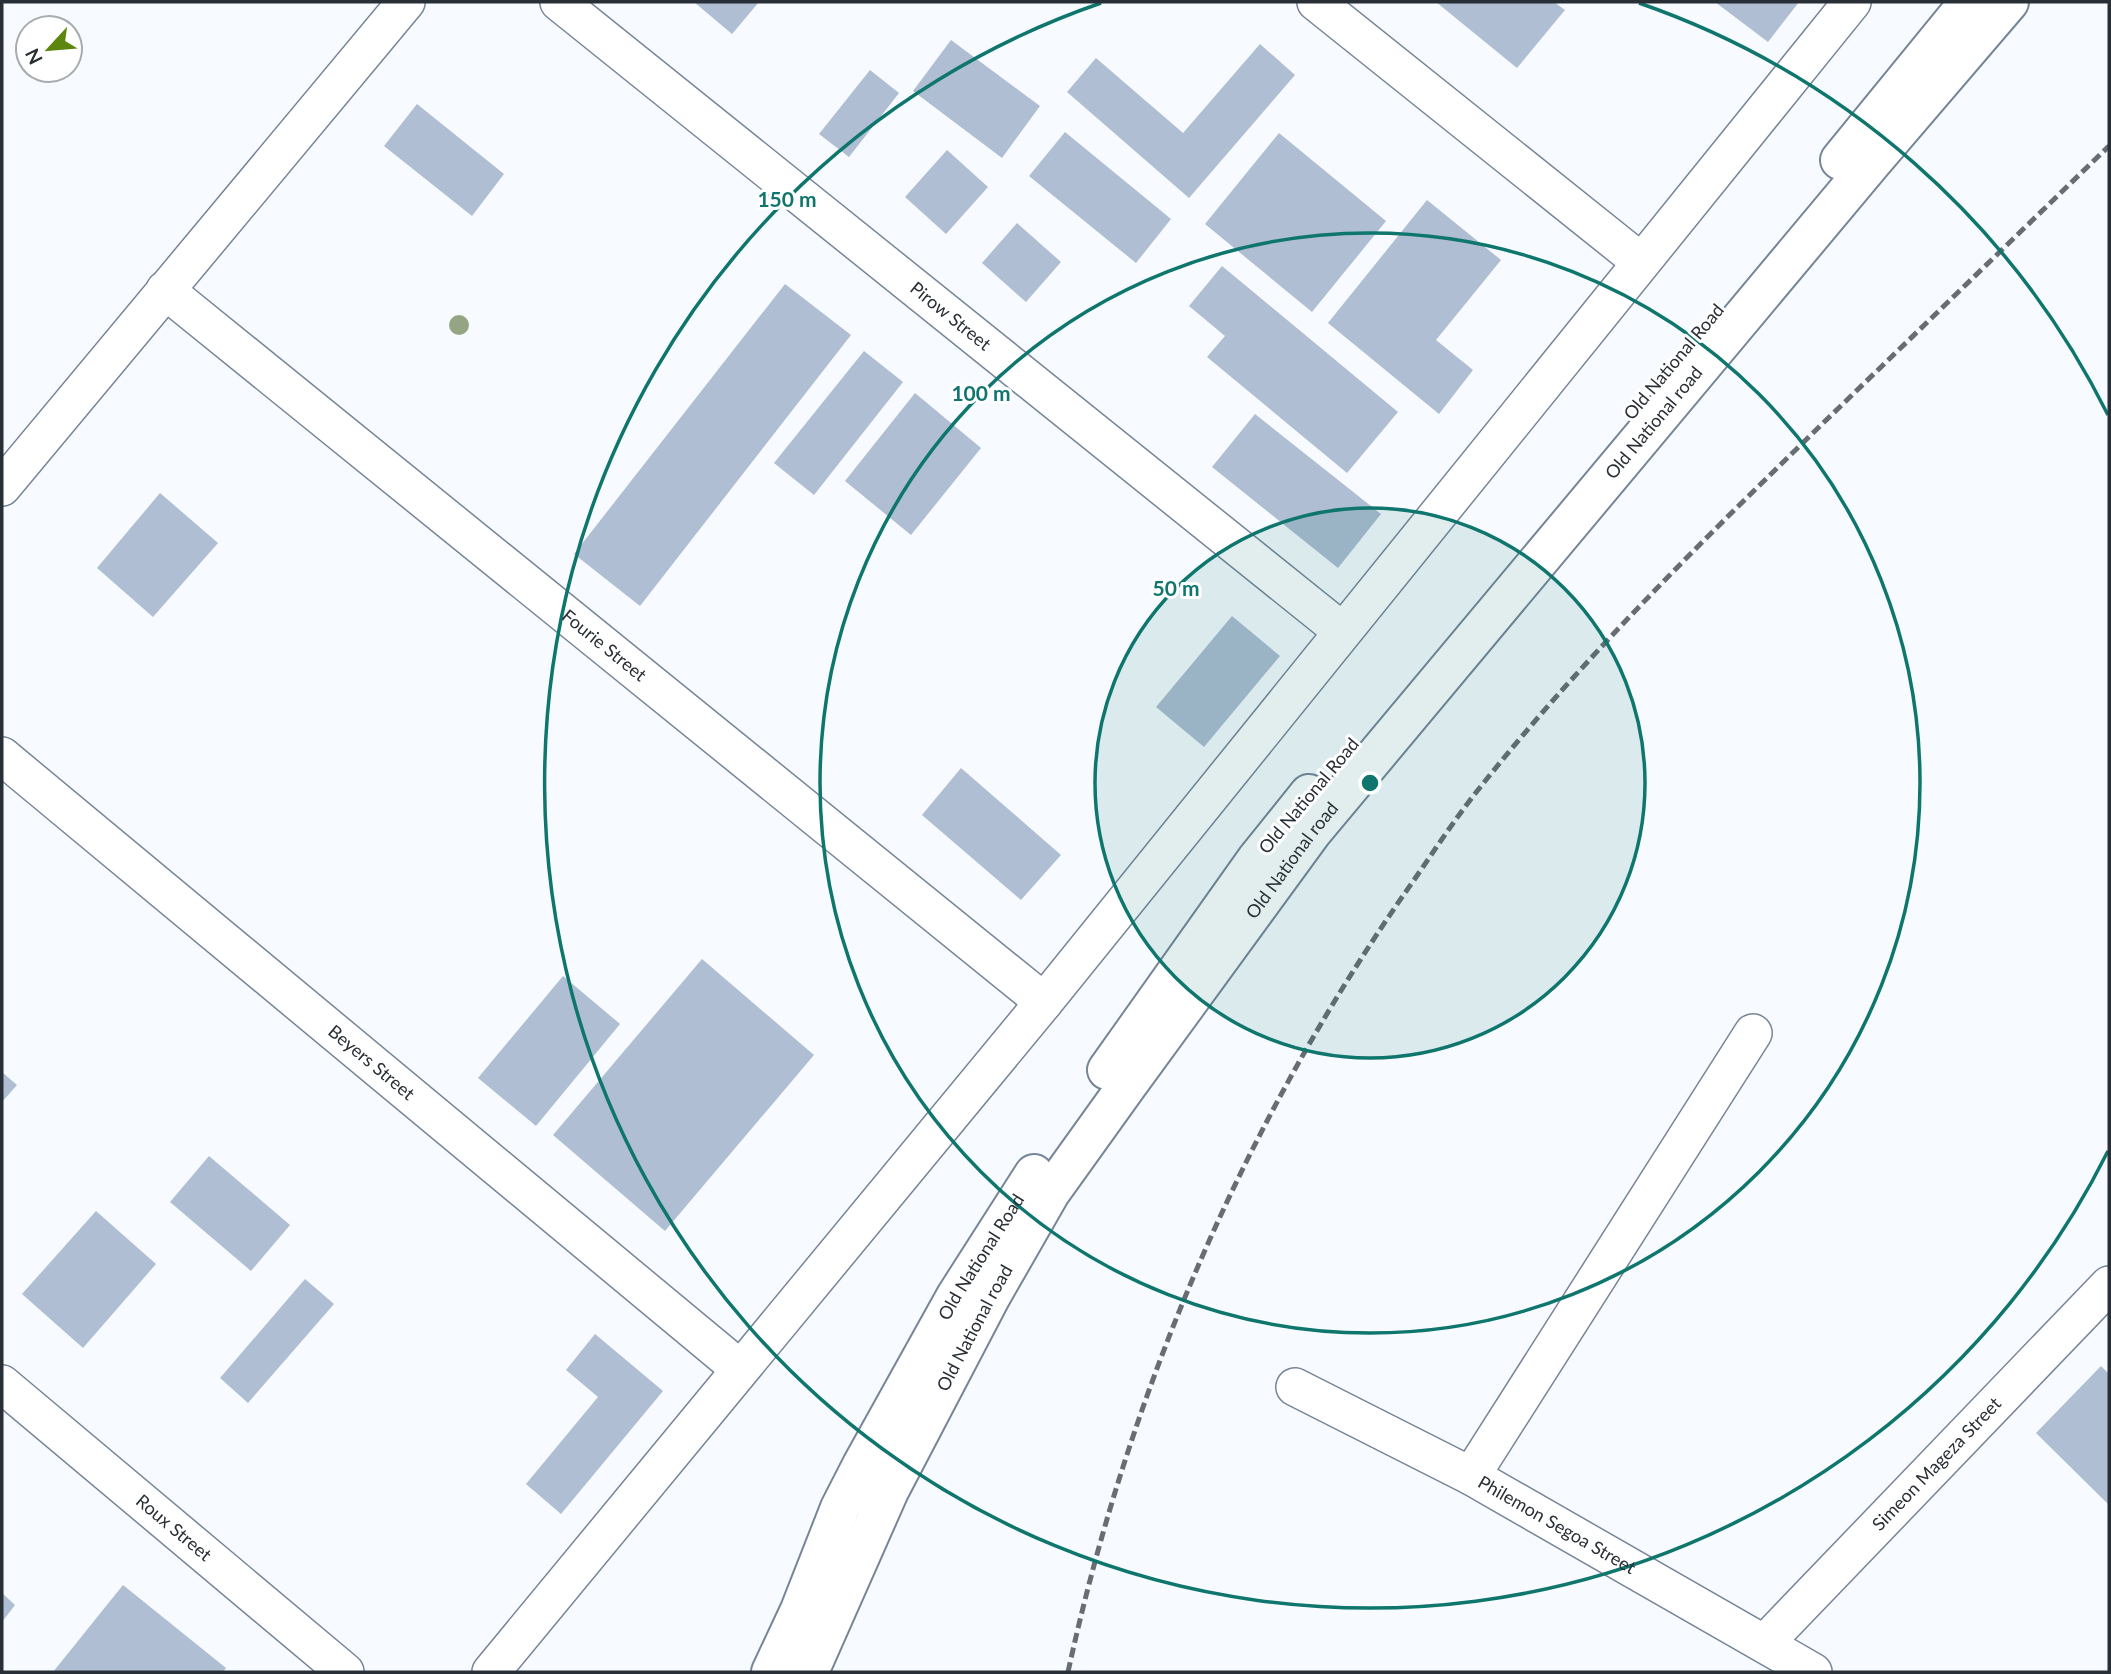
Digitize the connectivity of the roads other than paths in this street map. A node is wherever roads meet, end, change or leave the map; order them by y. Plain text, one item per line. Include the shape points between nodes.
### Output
1 (406, 2) edge
2 (559, 2) edge
3 (1316, 2) edge
4 (1852, 2) edge
5 (1969, 2) edge
6 (2009, 2) edge
7 (1641, 262) junction
8 (165, 290) junction
9 (2, 487) edge
10 (1342, 631) junction
11 (2, 757) edge
12 (1044, 1002) junction
13 (1753, 1033) dead end
14 (2108, 1288) edge
15 (740, 1368) junction
16 (2, 1384) edge
17 (1295, 1387) dead end
18 (1471, 1476) junction
19 (1765, 1643) junction
20 (345, 1672) edge
21 (491, 1672) edge
22 (771, 1672) edge
23 (809, 1672) edge
24 (1813, 1672) edge

1 - 8 street
2 - 10 street, Pirow Street
3 - 7 street
4 - 7 street
5 - 22 main road, Old National Road via 1730,295 1285,823 1151,1005 1026,1184 950,1308 840,1508
6 - 23 main road, Old National road via 1312,832 1126,1087 1050,1193 991,1296 889,1491
7 - 10 street
8 - 9 street
8 - 12 street, Fourie Street
10 - 12 street
11 - 15 street, Beyers Street
12 - 15 street
13 - 18 street
14 - 19 street, Simeon Mageza Street
15 - 21 street
16 - 20 street, Roux Street
17 - 18 street, Philemon Segoa Street
18 - 19 street, Philemon Segoa Street
19 - 24 street, Philemon Segoa Street

